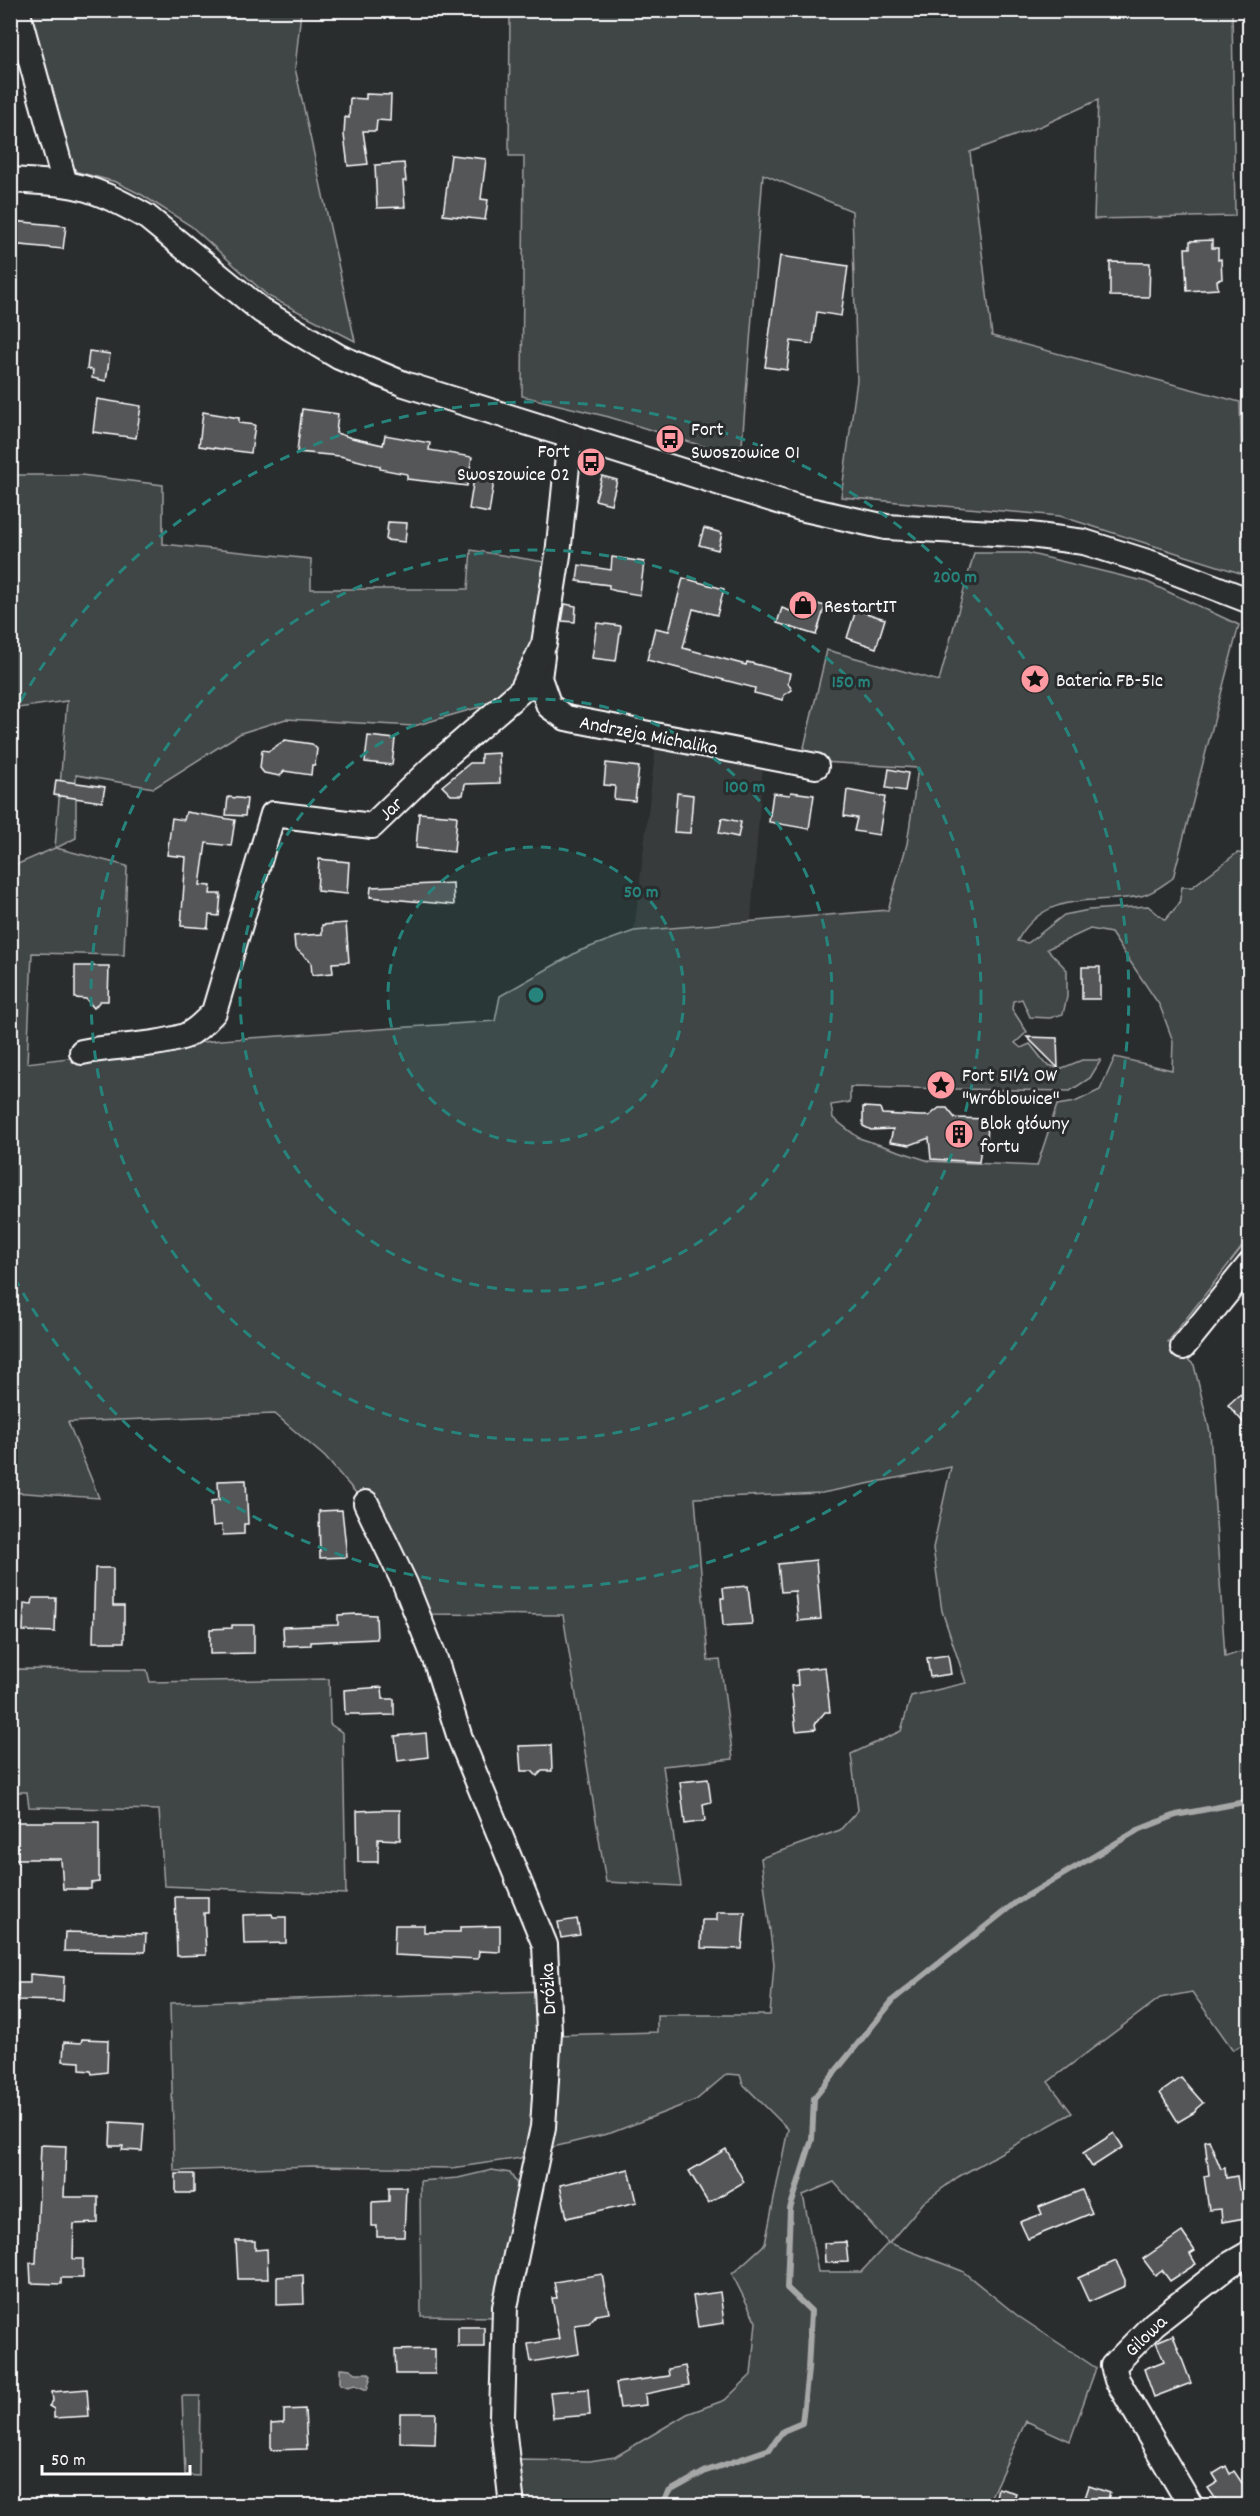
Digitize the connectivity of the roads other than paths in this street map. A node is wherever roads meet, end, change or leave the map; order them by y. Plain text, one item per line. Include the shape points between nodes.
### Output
1 (17, 10) edge
2 (10, 180) edge
3 (65, 184) junction
4 (570, 436) junction
5 (1250, 601) edge
6 (544, 644) junction
7 (816, 766) dead end
8 (82, 1052) dead end
9 (1250, 1264) edge
10 (1183, 1347) dead end
11 (366, 1503) dead end
12 (1250, 2253) edge
13 (512, 2505) edge
14 (1191, 2505) edge

1 - 3 street
2 - 3 street
3 - 4 street via 103,195 147,217 262,311 339,357 404,384
4 - 5 street via 839,518 925,531 1030,535 1084,542
4 - 6 street, Jar
6 - 7 street, Andrzeja Michalika via 539,678 549,706 566,718
6 - 8 street, Jar via 522,690 432,767 372,826 273,813 214,1012 201,1026 186,1035
9 - 10 street
11 - 13 street, Dróżka via 405,1584 435,1659 460,1738 545,1945 549,2032 543,2127 505,2307 502,2418
12 - 14 street, Gilowa via 1154,2324 1113,2366 1117,2380

